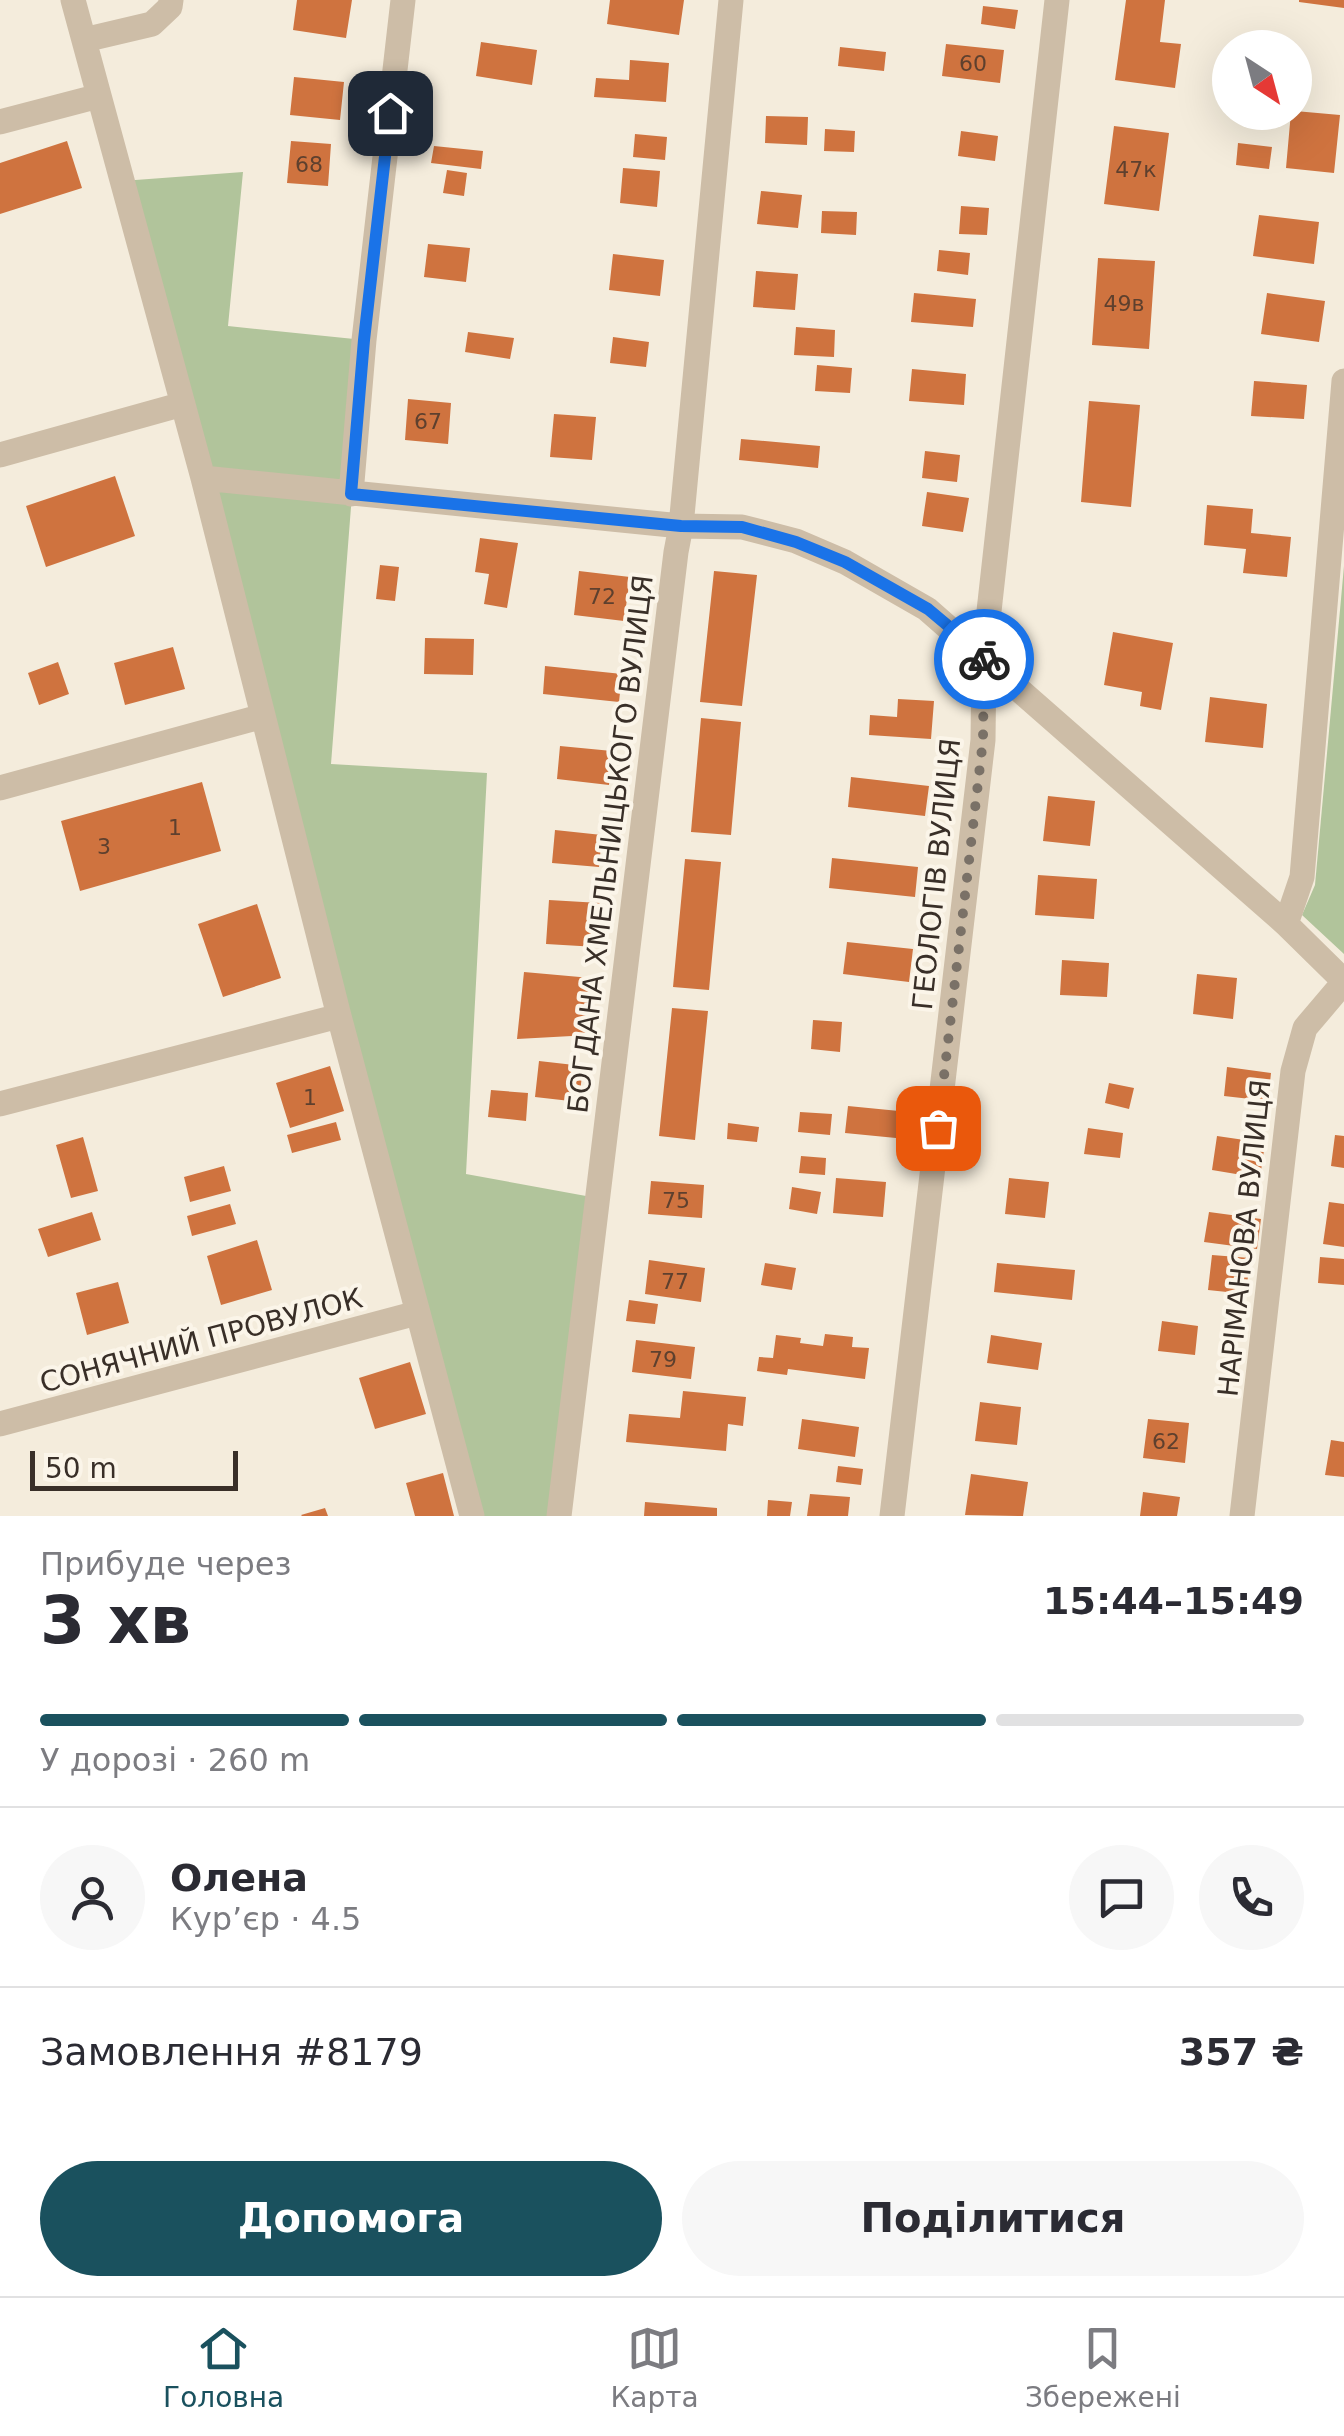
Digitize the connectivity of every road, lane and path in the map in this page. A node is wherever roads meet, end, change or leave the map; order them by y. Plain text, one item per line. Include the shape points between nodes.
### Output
1 (74, 0) edge
2 (170, 0) edge
3 (403, 0) edge
4 (731, 0) edge
5 (1058, 0) edge
6 (84, 40) junction
7 (99, 96) junction
8 (0, 122) edge
9 (1344, 381) edge
10 (183, 404) junction
11 (0, 455) edge
12 (203, 478) junction
13 (351, 494) junction
14 (681, 526) junction
15 (984, 656) junction
16 (263, 716) junction
17 (0, 788) edge
18 (1286, 924) junction
19 (1344, 981) edge
20 (340, 1016) junction
21 (0, 1104) edge
22 (417, 1313) junction
23 (0, 1424) edge
24 (472, 1516) edge
25 (558, 1516) edge
26 (892, 1516) edge
27 (1242, 1516) edge

1 - 6 street
2 - 6 street via 152,24
3 - 13 street
4 - 14 street, БОГДАНА ХМЕЛЬНИЦЬКОГО ВУЛИЦЯ
5 - 15 street, ГЕОЛОГІВ ВУЛИЦЯ
6 - 7 street
7 - 8 street
7 - 10 street
9 - 18 street via 1302,876
10 - 11 street
10 - 12 street
12 - 13 street
12 - 16 street
13 - 14 street
14 - 15 street via 742,527 845,562 928,609
14 - 25 street, БОГДАНА ХМЕЛЬНИЦЬКОГО ВУЛИЦЯ
15 - 18 street
15 - 26 street, ГЕОЛОГІВ ВУЛИЦЯ via 983,740
16 - 17 street
16 - 20 street
18 - 19 street
19 - 27 street, НАРІМАНОВА ВУЛИЦЯ via 1305,1028 1293,1070
20 - 21 street
20 - 22 street
22 - 23 street, СОНЯЧНИЙ ПРОВУЛОК
22 - 24 street

